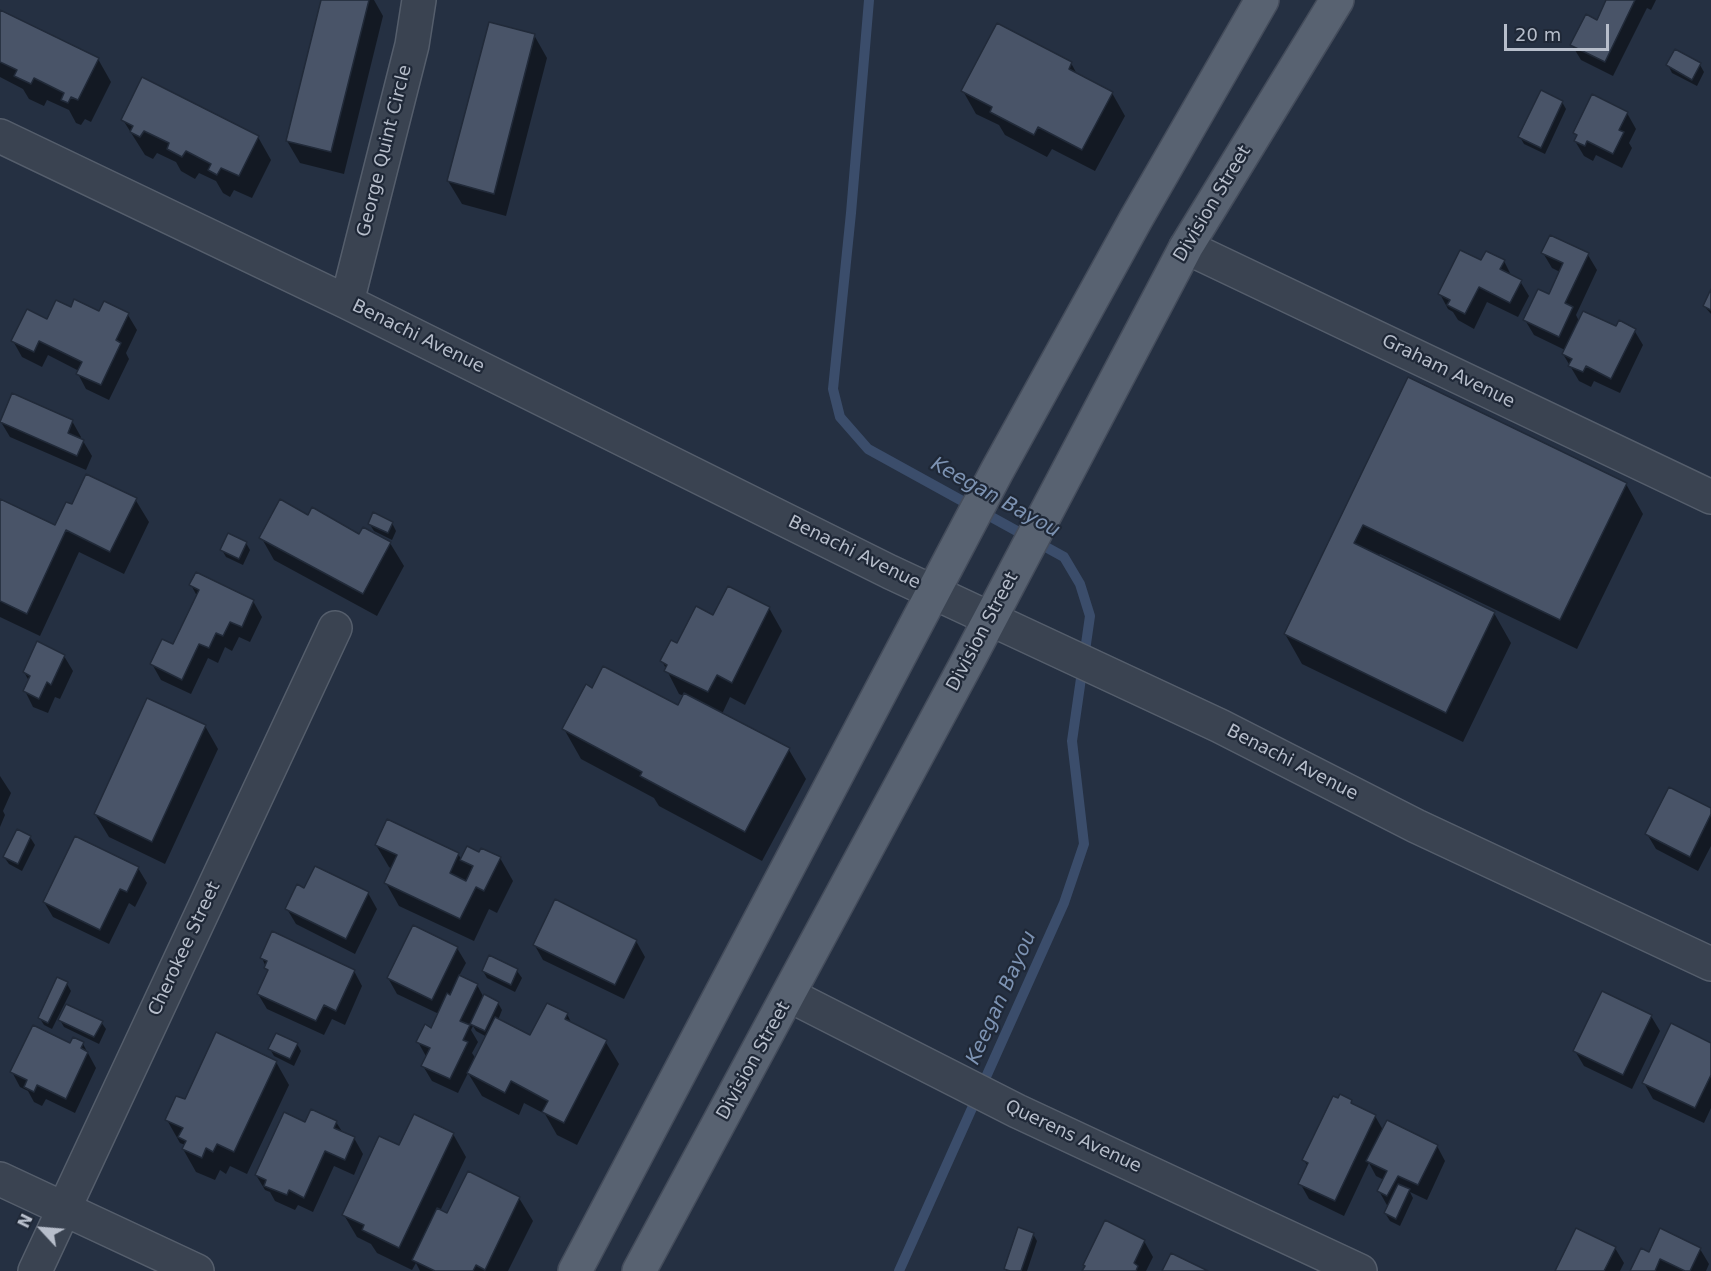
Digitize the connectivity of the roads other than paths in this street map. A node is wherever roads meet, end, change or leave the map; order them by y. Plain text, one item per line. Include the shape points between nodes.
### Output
1 (419, 0) edge
2 (1262, 0) edge
3 (1337, 0) edge
4 (0, 135) edge
5 (1186, 247) junction
6 (347, 302) junction
7 (1711, 497) edge
8 (934, 592) junction
9 (990, 618) junction
10 (335, 628) dead end
11 (1711, 964) edge
12 (789, 995) junction
13 (0, 1179) edge
14 (64, 1209) junction
15 (35, 1271) edge
16 (197, 1271) edge
17 (575, 1271) edge
18 (639, 1271) edge
19 (1360, 1271) edge

1 - 6 street, George Quint Circle via 412,45
2 - 8 main road via 1136,219
3 - 5 main road, Division Street
4 - 6 street, Benachi Avenue
5 - 7 street, Graham Avenue
5 - 9 main road, Division Street
6 - 8 street, Benachi Avenue
8 - 9 street, Benachi Avenue
8 - 17 main road
9 - 11 street, Benachi Avenue via 1220,726 1416,826
9 - 12 main road, Division Street
10 - 14 street, Cherokee Street
12 - 18 main road, Division Street
12 - 19 street, Querens Avenue via 1017,1111
13 - 14 street
14 - 15 street, Cherokee Street
14 - 16 street

